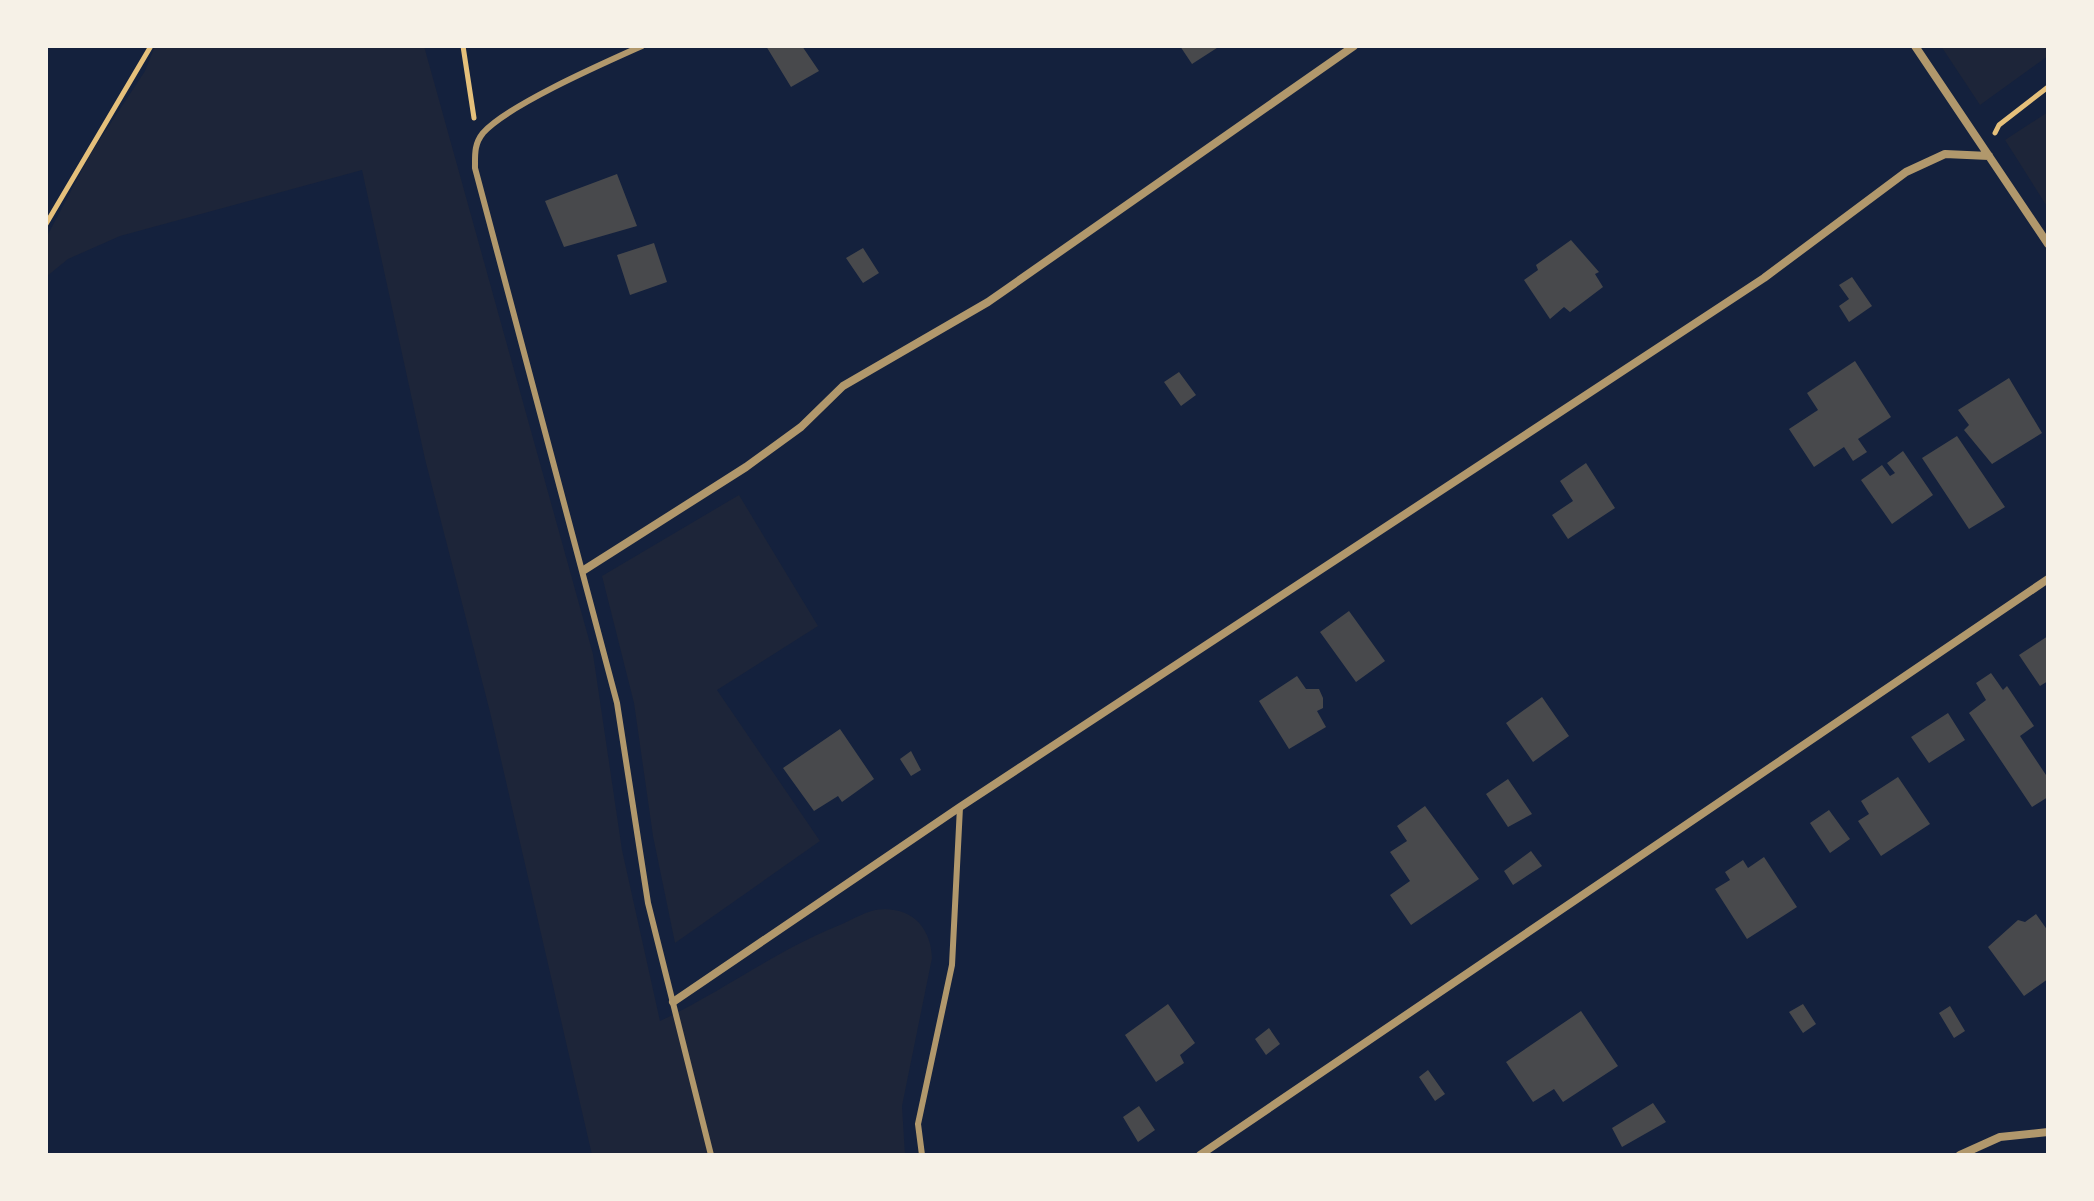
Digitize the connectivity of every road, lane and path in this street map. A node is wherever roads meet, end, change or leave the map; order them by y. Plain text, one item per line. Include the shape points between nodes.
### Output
1 (151, 46) edge
2 (463, 46) edge
3 (642, 46) edge
4 (1354, 46) edge
5 (1915, 46) edge
6 (2048, 87) edge
7 (478, 143) junction
8 (1989, 156) junction
9 (46, 224) edge
10 (2048, 244) edge
11 (584, 570) junction
12 (2048, 579) edge
13 (960, 807) junction
14 (673, 1002) junction
15 (2048, 1132) edge
16 (711, 1155) edge
17 (922, 1155) edge
18 (1200, 1155) edge
19 (1960, 1155) edge

1 - 9 path
2 - 7 path
3 - 7 lane via 507,115
4 - 11 street via 988,302 843,386 801,427 746,467
5 - 8 street
6 - 8 path via 1999,125
7 - 11 lane via 475,168
8 - 10 street
8 - 13 street via 1945,154 1906,172 1764,278
11 - 14 lane via 617,703 633,822
12 - 18 street
13 - 14 street
13 - 17 lane via 952,965 918,1124
14 - 16 lane
15 - 19 street via 2000,1137

